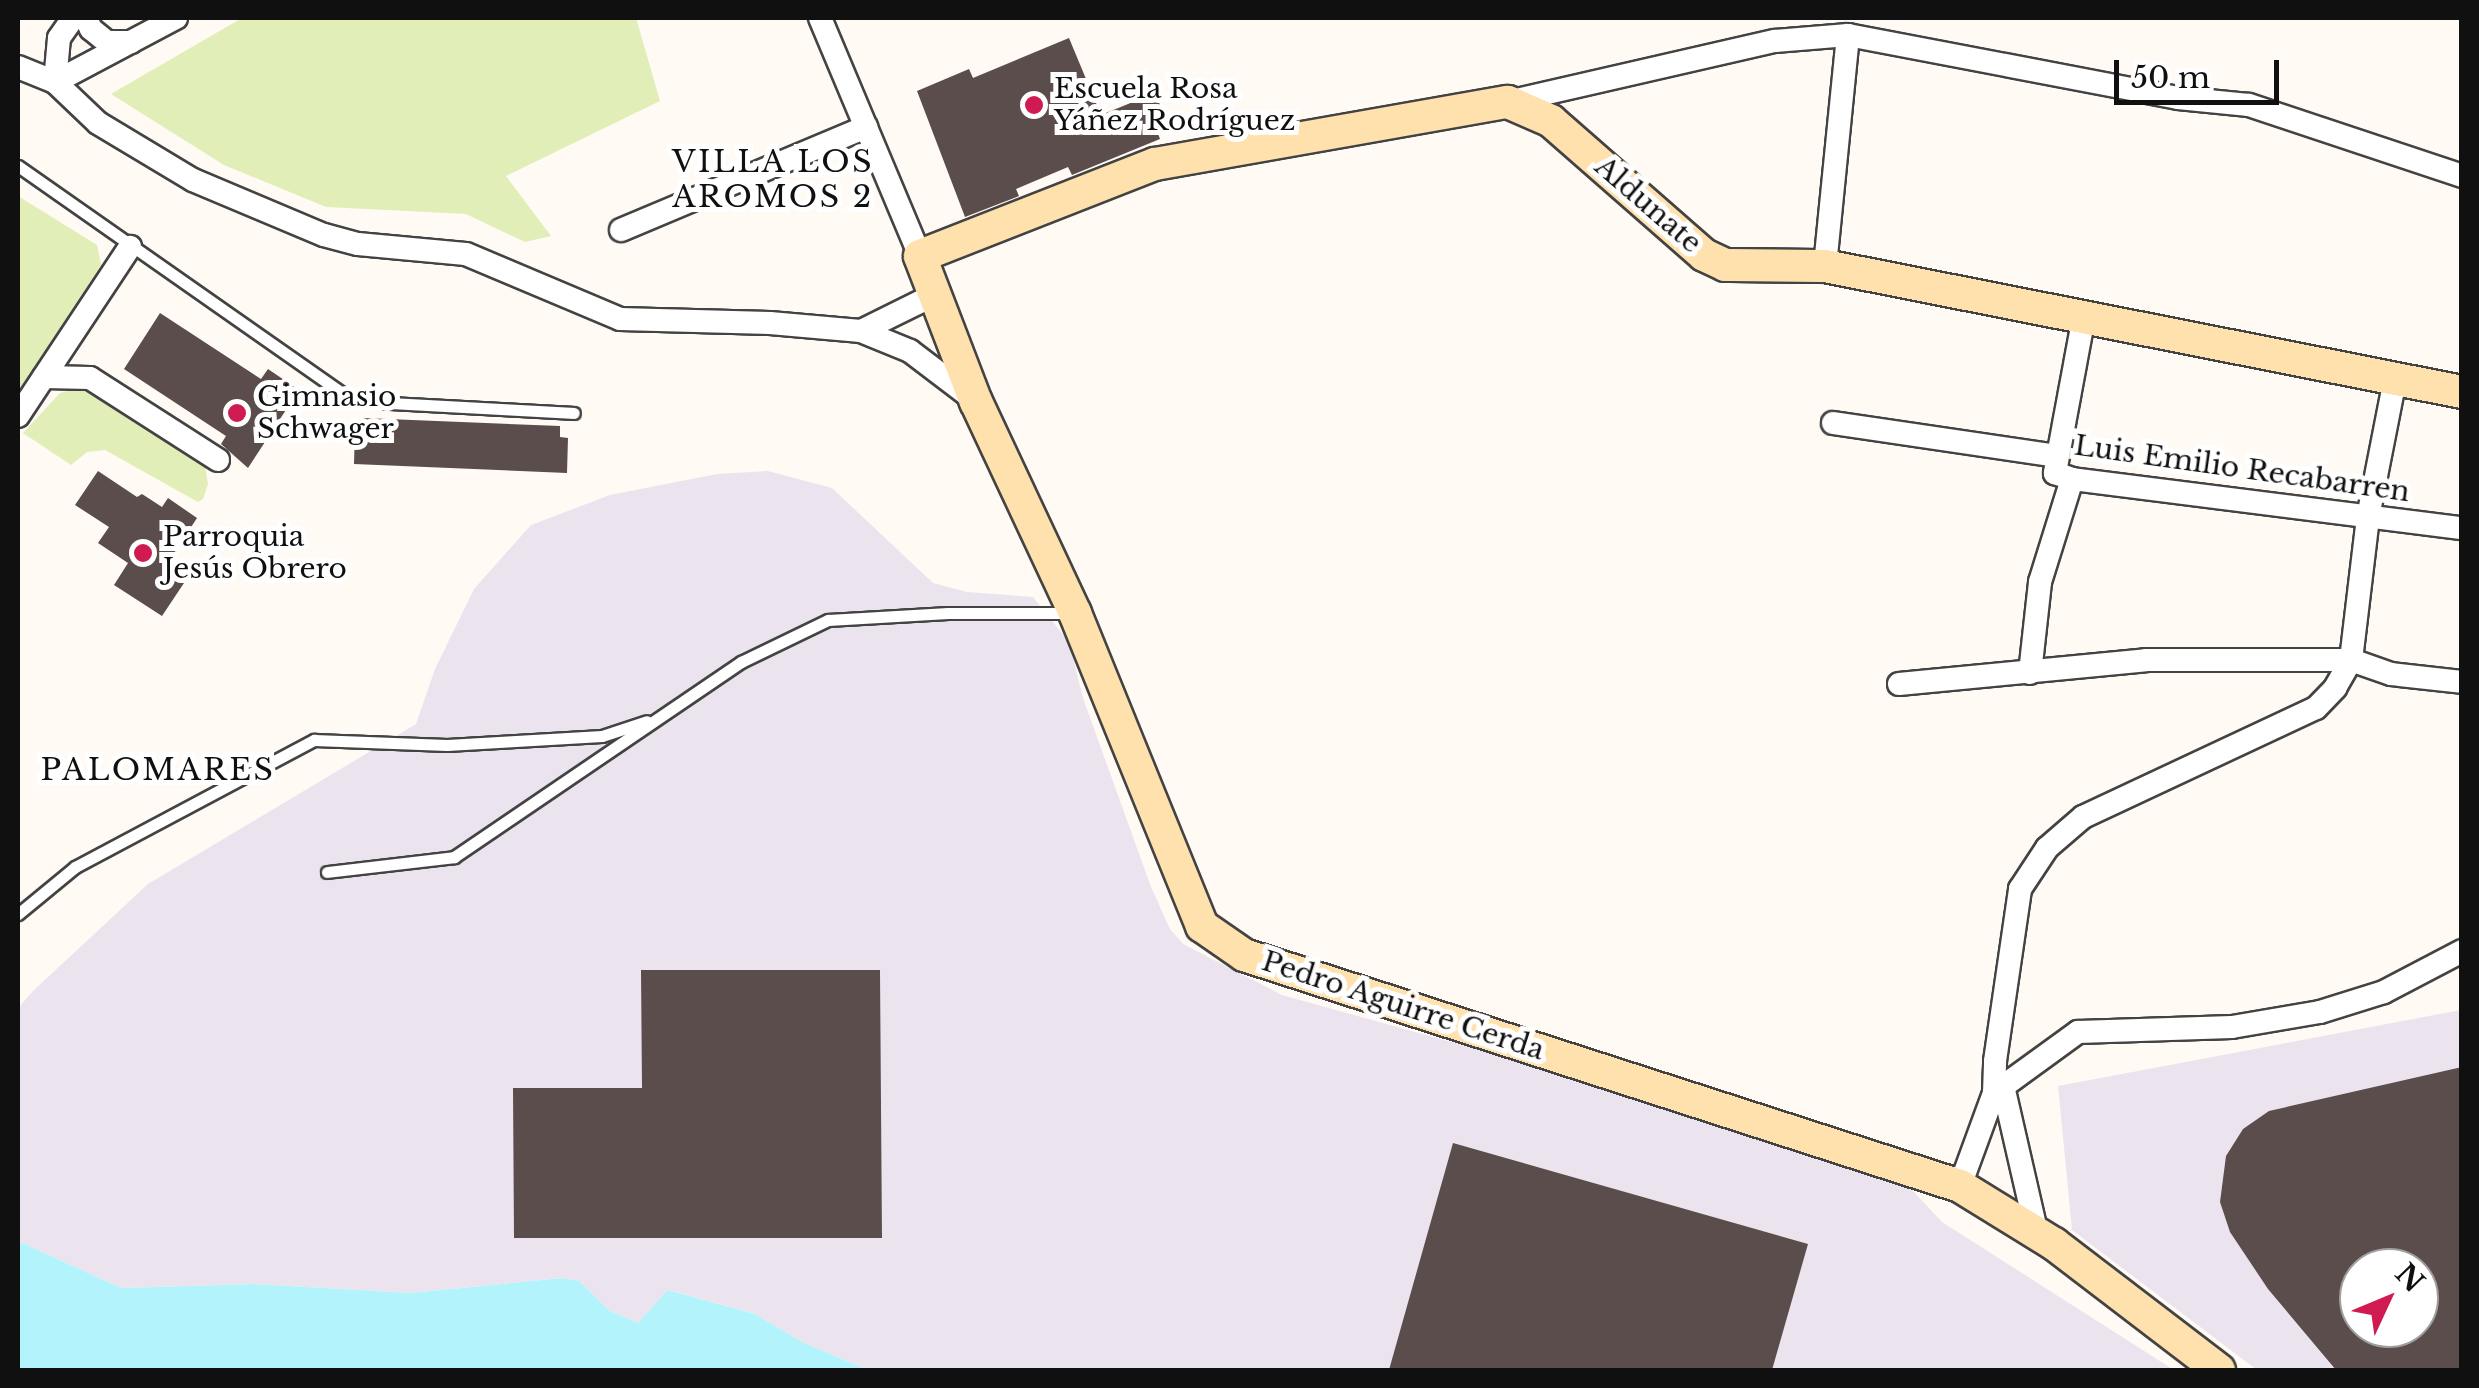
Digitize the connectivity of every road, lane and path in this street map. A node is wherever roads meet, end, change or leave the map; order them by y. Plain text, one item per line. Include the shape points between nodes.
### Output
1 (72, 18) edge
2 (86, 18) edge
3 (176, 18) edge
4 (821, 18) edge
5 (1848, 35) junction
6 (131, 42) junction
7 (22, 78) edge
8 (56, 82) junction
9 (1508, 102) junction
10 (866, 127) junction
11 (18, 166) edge
12 (2462, 176) edge
13 (621, 230) dead end
14 (130, 247) junction
15 (920, 256) junction
16 (1825, 266) junction
17 (934, 295) junction
18 (2084, 316) junction
19 (860, 331) junction
20 (44, 378) junction
21 (2395, 379) junction
22 (2462, 392) edge
23 (976, 402) junction
24 (574, 413) dead end
25 (18, 416) edge
26 (1833, 424) dead end
27 (2056, 456) junction
28 (218, 460) dead end
29 (2072, 480) junction
30 (2368, 518) junction
31 (2462, 528) edge
32 (1075, 613) junction
33 (2351, 660) junction
34 (2030, 673) junction
35 (2462, 682) edge
36 (1899, 684) dead end
37 (662, 716) junction
38 (327, 872) dead end
39 (18, 914) edge
40 (2462, 952) edge
41 (1999, 1090) junction
42 (1960, 1186) junction
43 (2037, 1234) junction
44 (2219, 1370) edge

1 - 8 street via 59,38
2 - 6 street via 107,42
3 - 6 street
4 - 10 street, Pedro Aguirre Cerda
5 - 9 street via 1775,40
5 - 12 street via 2178,98 2249,105
5 - 16 street
6 - 8 street
7 - 8 street
8 - 19 street via 98,123 193,180 340,240 466,254 630,320
9 - 15 street via 1155,164
9 - 16 street, Aldunate via 1551,121 1704,255 1725,265
10 - 13 street
10 - 15 street, Pedro Aguirre Cerda
11 - 14 lane
14 - 20 street
14 - 24 lane via 354,401
15 - 17 street, Pedro Aguirre Cerda
16 - 18 street, Aldunate
17 - 19 street
17 - 23 street, Pedro Aguirre Cerda
18 - 21 street, Aldunate
18 - 27 street, Luis Emilio Recabarren
19 - 23 street via 934,365
20 - 25 street
20 - 28 street via 90,378
21 - 22 street, Aldunate
21 - 30 street
23 - 32 street, Pedro Aguirre Cerda
26 - 27 street
27 - 29 street, Luis Emilio Recabarren via 2055,473
29 - 30 street, Luis Emilio Recabarren
29 - 34 street via 2040,582
30 - 31 street, Luis Emilio Recabarren
30 - 33 street
32 - 37 lane via 828,620 741,662
32 - 42 street, Pedro Aguirre Cerda via 1202,926 1244,954
33 - 34 street via 2146,660
33 - 35 street via 2391,674
33 - 41 street via 2316,708 2083,817 2047,848 2020,888 2014,915
34 - 36 street
37 - 38 lane via 454,857
37 - 39 lane via 602,736 447,745 314,740 75,867
40 - 41 street via 2384,992 2320,1012 2232,1026 2078,1032
41 - 42 street
41 - 43 street
42 - 43 street, Pedro Aguirre Cerda
43 - 44 street, Pedro Aguirre Cerda

